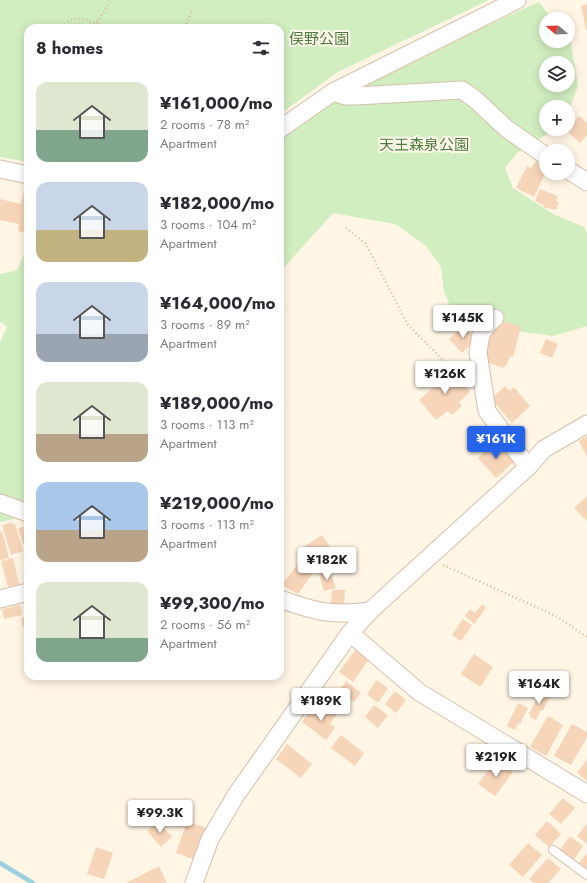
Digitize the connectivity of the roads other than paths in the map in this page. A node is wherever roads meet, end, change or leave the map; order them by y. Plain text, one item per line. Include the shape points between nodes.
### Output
1 (517, 0) edge
2 (333, 92) junction
3 (284, 126) edge
4 (539, 151) edge
5 (0, 169) edge
6 (24, 174) edge
7 (575, 174) edge
8 (587, 182) edge
9 (495, 318) dead end
10 (587, 424) edge
11 (528, 467) junction
12 (0, 503) edge
13 (24, 512) edge
14 (24, 593) edge
15 (0, 599) edge
16 (284, 600) edge
17 (370, 611) junction
18 (350, 633) junction
19 (587, 794) edge
20 (553, 850) dead end
21 (587, 875) edge
22 (194, 883) edge

1 - 2 street
2 - 3 street
2 - 4 street via 356,96 462,90 507,129
5 - 6 street
7 - 8 street
9 - 11 street via 481,334 478,352 487,411
10 - 11 street via 544,449
11 - 17 street
12 - 13 street
14 - 15 street
16 - 17 street via 317,612
17 - 18 street
18 - 19 street via 419,692
18 - 22 street via 236,795 210,839
20 - 21 lane

